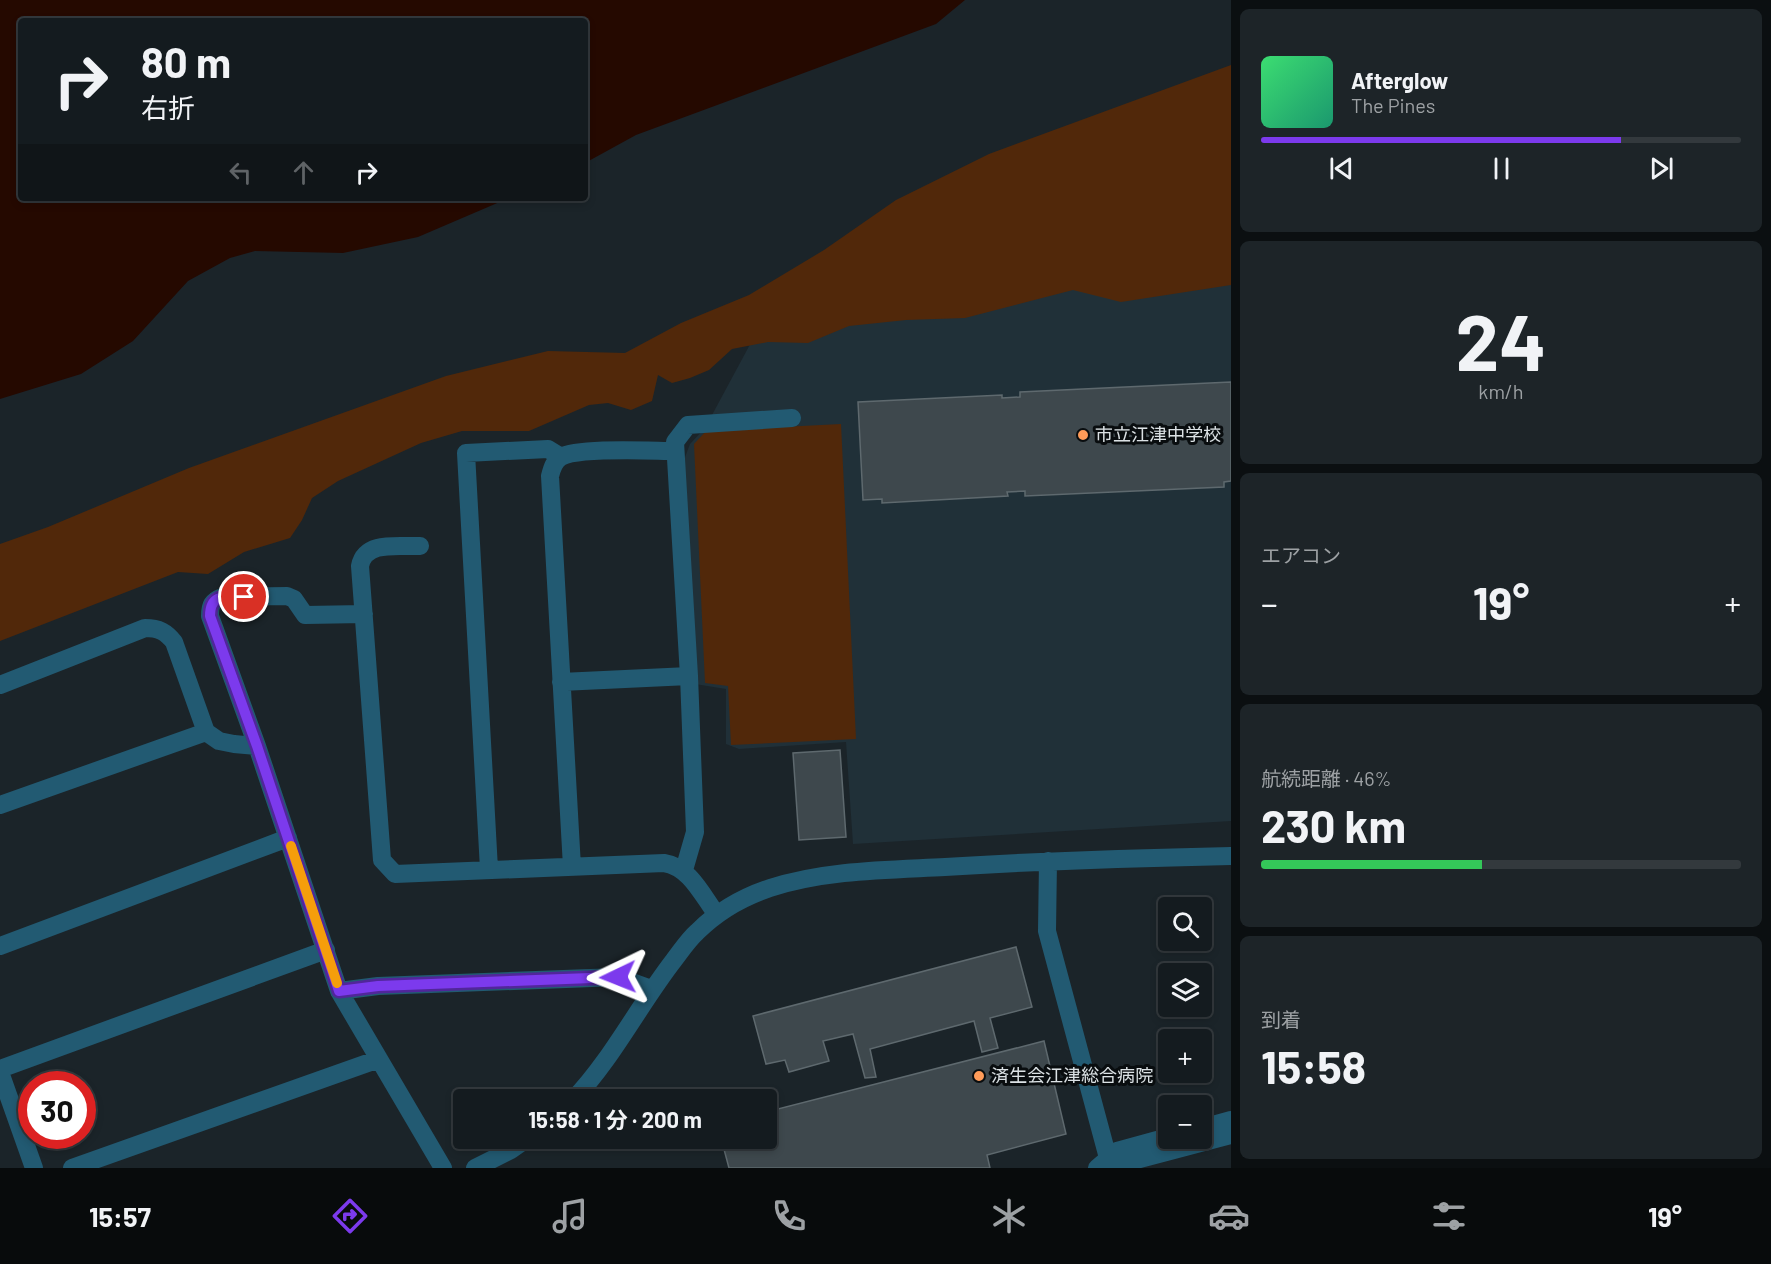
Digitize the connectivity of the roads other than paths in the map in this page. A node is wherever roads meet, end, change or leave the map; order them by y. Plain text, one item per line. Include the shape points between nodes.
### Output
1 (792, 418) dead end
2 (675, 451) junction
3 (561, 457) junction
4 (420, 546) dead end
5 (364, 614) junction
6 (689, 676) junction
7 (561, 682) junction
8 (0, 685) edge
9 (206, 732) junction
10 (257, 746) junction
11 (0, 805) edge
12 (288, 838) junction
13 (1231, 855) edge
14 (1048, 861) junction
15 (572, 867) junction
16 (489, 869) junction
17 (684, 870) junction
18 (717, 915) junction
19 (0, 946) edge
20 (326, 950) junction
21 (651, 989) junction
22 (339, 991) junction
23 (379, 1059) junction
24 (0, 1070) edge
25 (583, 1089) edge
26 (1231, 1120) edge
27 (1212, 1125) edge
28 (1231, 1135) edge
29 (1158, 1140) edge
30 (512, 1149) edge
31 (1106, 1165) edge
32 (34, 1168) edge
33 (72, 1168) edge
34 (443, 1168) edge
35 (475, 1168) edge

1 - 2 street via 688,424 675,442
2 - 3 street via 577,452
2 - 6 street
3 - 7 street via 555,461 550,476
3 - 16 street via 548,449 466,453
4 - 5 street via 373,548 364,554 360,566
5 - 10 street via 305,615 294,599 287,596 222,597 214,601 210,616
5 - 16 street via 382,860 395,874
6 - 7 street
6 - 17 street via 695,832
7 - 15 street
8 - 9 street via 145,628 155,628 174,642
9 - 10 street via 219,741
9 - 11 street
10 - 12 street
12 - 19 street
12 - 20 street
13 - 14 street
14 - 18 street via 826,876 769,888
14 - 31 street via 1047,932
15 - 16 street
15 - 17 street via 664,863
17 - 18 street
18 - 21 street via 695,933
20 - 22 street
20 - 24 street
21 - 22 street via 618,977 378,986
21 - 25 street
22 - 23 street
23 - 33 street
23 - 34 street
24 - 32 street
26 - 27 street
28 - 31 street
29 - 31 street via 1117,1151
30 - 35 street

